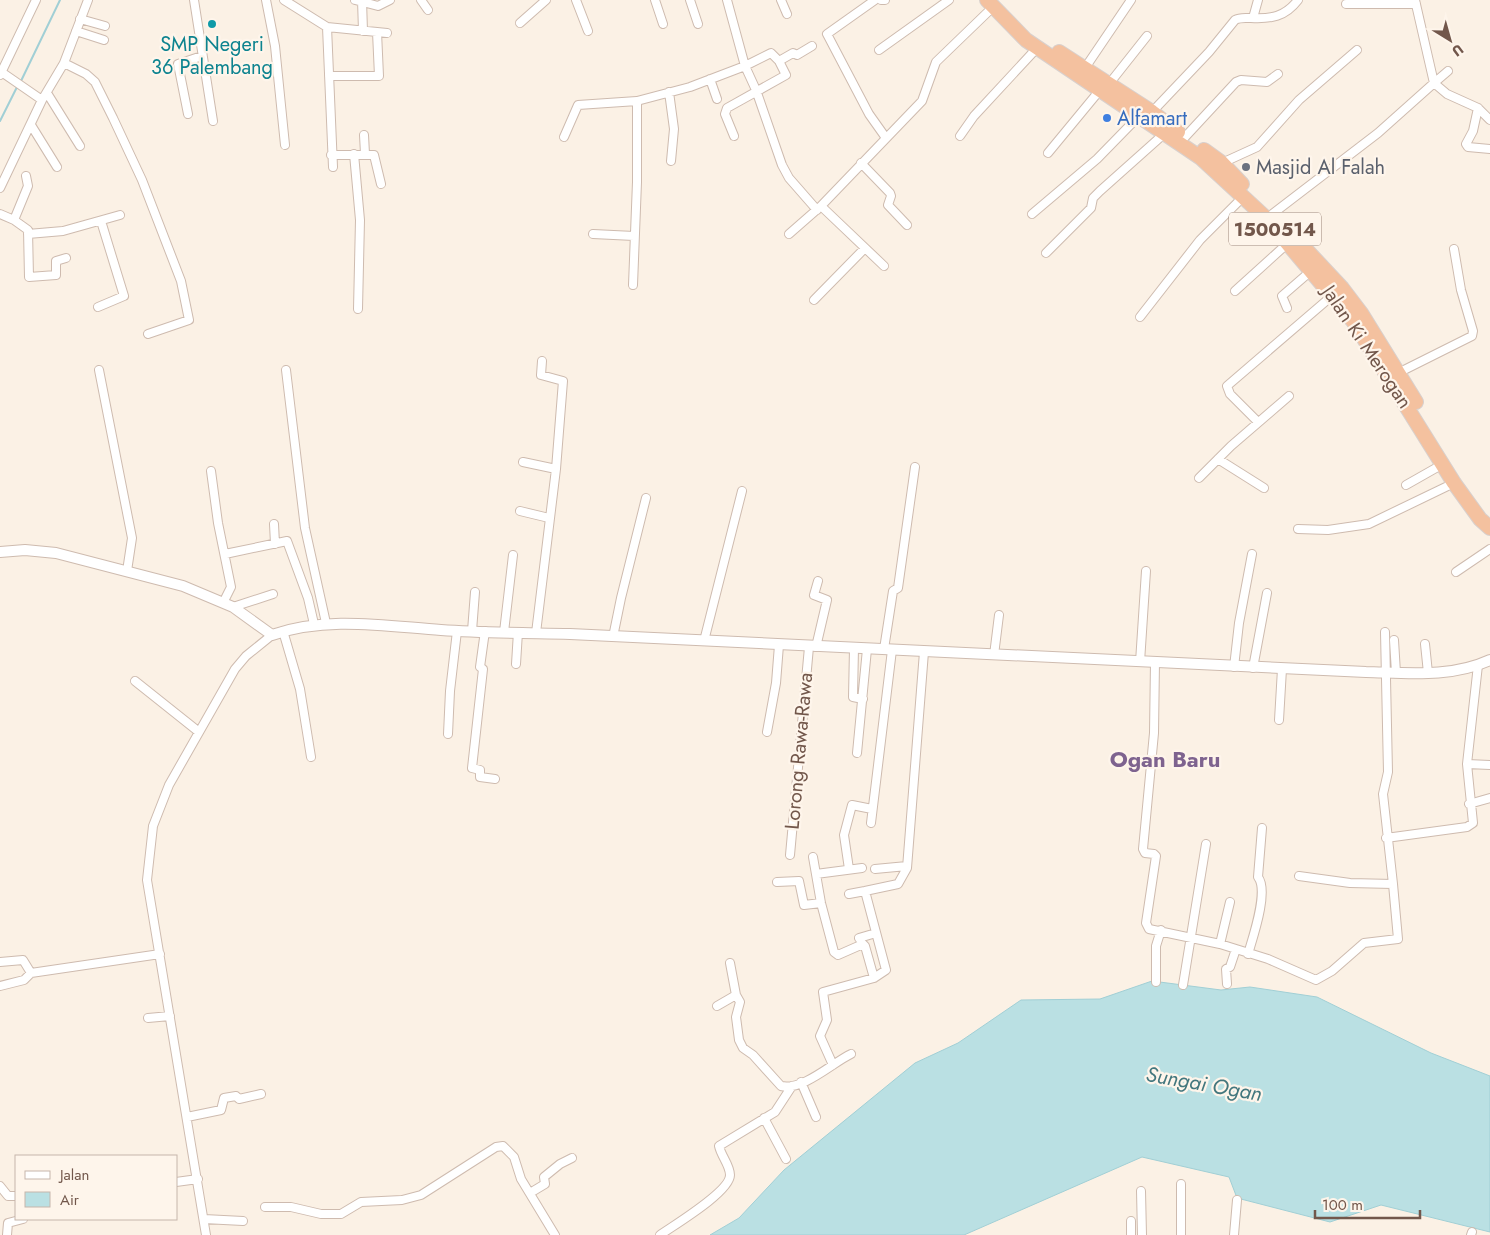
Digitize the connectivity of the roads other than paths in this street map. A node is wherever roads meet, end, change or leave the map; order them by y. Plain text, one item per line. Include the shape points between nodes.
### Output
1 (36, 0) edge
2 (88, 0) edge
3 (194, 0) edge
4 (266, 0) edge
5 (284, 0) edge
6 (390, 0) edge
7 (421, 0) edge
8 (546, 0) edge
9 (576, 0) edge
10 (655, 0) edge
11 (690, 0) edge
12 (727, 0) edge
13 (781, 0) edge
14 (875, 0) edge
15 (881, 0) edge
16 (885, 0) edge
17 (949, 0) edge
18 (1130, 0) edge
19 (1258, 0) edge
20 (1298, 0) edge
21 (359, 1) edge
22 (993, 2) edge
23 (1415, 2) edge
24 (1346, 4) dead end
25 (428, 10) dead end
26 (787, 14) dead end
27 (1254, 18) junction
28 (80, 19) junction
29 (520, 23) dead end
30 (663, 24) dead end
31 (698, 24) dead end
32 (105, 26) dead end
33 (328, 27) junction
34 (363, 31) junction
35 (588, 31) dead end
36 (76, 32) junction
37 (378, 32) junction
38 (387, 34) dead end
39 (1147, 36) dead end
40 (104, 40) dead end
41 (812, 46) dead end
42 (1037, 48) junction
43 (879, 50) dead end
44 (1357, 50) dead end
45 (202, 56) junction
46 (779, 61) junction
47 (64, 63) junction
48 (745, 66) junction
49 (1085, 68) junction
50 (1448, 71) dead end
51 (2, 73) edge
52 (1278, 74) dead end
53 (329, 76) junction
54 (710, 79) junction
55 (1434, 83) junction
56 (1105, 87) junction
57 (756, 90) junction
58 (669, 92) junction
59 (44, 96) junction
60 (717, 100) dead end
61 (637, 101) junction
62 (1478, 108) junction
63 (188, 114) dead end
64 (1146, 114) junction
65 (1490, 120) edge
66 (213, 121) dead end
67 (31, 125) junction
68 (1165, 133) junction
69 (364, 135) dead end
70 (734, 136) dead end
71 (960, 136) dead end
72 (564, 137) dead end
73 (1185, 137) junction
74 (886, 138) junction
75 (286, 145) dead end
76 (80, 146) dead end
77 (1490, 149) edge
78 (1048, 152) dead end
79 (354, 154) junction
80 (365, 154) junction
81 (331, 155) junction
82 (671, 161) dead end
83 (1222, 163) junction
84 (861, 164) junction
85 (57, 167) dead end
86 (333, 167) dead end
87 (26, 176) dead end
88 (381, 184) dead end
89 (0, 188) edge
90 (1243, 197) junction
91 (819, 208) junction
92 (0, 214) edge
93 (1032, 214) dead end
94 (120, 215) dead end
95 (1271, 215) junction
96 (14, 220) junction
97 (100, 221) junction
98 (907, 226) dead end
99 (28, 234) junction
100 (593, 234) dead end
101 (789, 234) dead end
102 (634, 236) junction
103 (1288, 243) junction
104 (865, 248) junction
105 (1454, 249) dead end
106 (1046, 254) dead end
107 (66, 258) dead end
108 (884, 266) dead end
109 (1312, 270) junction
110 (633, 285) dead end
111 (1235, 291) dead end
112 (1333, 295) junction
113 (814, 300) dead end
114 (98, 307) dead end
115 (1287, 308) dead end
116 (358, 309) dead end
117 (1140, 317) dead end
118 (148, 334) dead end
119 (1370, 337) junction
120 (542, 361) dead end
121 (98, 370) dead end
122 (286, 370) dead end
123 (1398, 373) junction
124 (1289, 396) dead end
125 (1258, 422) junction
126 (1218, 459) junction
127 (522, 462) dead end
128 (1443, 464) junction
129 (915, 466) dead end
130 (556, 469) junction
131 (211, 471) dead end
132 (1199, 478) dead end
133 (1454, 483) junction
134 (1406, 486) dead end
135 (1264, 488) dead end
136 (742, 491) dead end
137 (646, 498) dead end
138 (520, 511) dead end
139 (1490, 515) edge
140 (549, 518) junction
141 (274, 524) dead end
142 (1490, 528) edge
143 (1298, 529) dead end
144 (275, 544) junction
145 (1490, 549) edge
146 (0, 552) edge
147 (225, 554) junction
148 (1252, 554) dead end
149 (513, 555) dead end
150 (127, 571) junction
151 (1146, 571) dead end
152 (1456, 572) dead end
153 (818, 581) dead end
154 (475, 592) dead end
155 (1267, 593) dead end
156 (273, 594) dead end
157 (223, 603) junction
158 (233, 608) junction
159 (999, 615) dead end
160 (326, 623) junction
161 (314, 624) junction
162 (283, 631) junction
163 (458, 631) junction
164 (472, 631) junction
165 (485, 631) junction
166 (504, 632) junction
167 (518, 632) junction
168 (1385, 632) dead end
169 (536, 633) junction
170 (272, 635) junction
171 (613, 637) junction
172 (1394, 640) dead end
173 (704, 641) junction
174 (1425, 644) dead end
175 (779, 645) junction
176 (812, 647) junction
177 (854, 648) junction
178 (867, 649) junction
179 (888, 650) junction
180 (924, 652) junction
181 (994, 655) junction
182 (1490, 660) edge
183 (1140, 662) junction
184 (1155, 662) junction
185 (516, 664) dead end
186 (1478, 665) junction
187 (1234, 667) junction
188 (1257, 668) junction
189 (1281, 668) junction
190 (1385, 672) junction
191 (1396, 673) junction
192 (1428, 673) junction
193 (135, 681) dead end
194 (863, 699) junction
195 (1279, 720) dead end
196 (199, 732) junction
197 (767, 732) dead end
198 (448, 734) dead end
199 (857, 753) dead end
200 (311, 757) dead end
201 (1467, 764) junction
202 (1490, 765) edge
203 (495, 779) dead end
204 (1490, 798) edge
205 (1469, 804) junction
206 (872, 809) junction
207 (871, 823) dead end
208 (1262, 828) dead end
209 (1386, 838) junction
210 (1206, 844) dead end
211 (790, 855) dead end
212 (813, 857) dead end
213 (907, 866) junction
214 (862, 868) dead end
215 (849, 869) junction
216 (875, 869) dead end
217 (816, 874) junction
218 (1300, 876) dead end
219 (778, 882) dead end
220 (1393, 884) junction
221 (865, 891) junction
222 (849, 894) dead end
223 (821, 902) junction
224 (1230, 902) dead end
225 (1161, 930) junction
226 (876, 933) junction
227 (1190, 936) junction
228 (859, 938) dead end
229 (1220, 944) junction
230 (1236, 949) junction
231 (160, 954) junction
232 (1248, 954) junction
233 (0, 962) edge
234 (730, 963) dead end
235 (31, 973) junction
236 (874, 978) junction
237 (1156, 982) dead end
238 (1227, 984) dead end
239 (1183, 985) dead end
240 (0, 986) edge
241 (736, 995) junction
242 (717, 1006) dead end
243 (170, 1016) junction
244 (148, 1018) dead end
245 (851, 1054) dead end
246 (833, 1065) junction
247 (801, 1082) junction
248 (792, 1086) junction
249 (261, 1094) dead end
250 (187, 1117) junction
251 (816, 1117) dead end
252 (764, 1118) junction
253 (572, 1158) dead end
254 (786, 1159) dead end
255 (198, 1179) junction
256 (178, 1182) edge
257 (1181, 1184) dead end
258 (0, 1186) edge
259 (1142, 1191) dead end
260 (530, 1194) junction
261 (15, 1196) edge
262 (1237, 1200) dead end
263 (265, 1207) dead end
264 (204, 1219) junction
265 (19, 1220) edge
266 (243, 1221) dead end
267 (1130, 1221) dead end
268 (661, 1234) edge
269 (7, 1235) edge
270 (206, 1235) edge
271 (555, 1235) edge
272 (1131, 1235) edge
273 (1142, 1235) edge
274 (1180, 1235) edge
275 (1234, 1235) edge

1 - 51 street
2 - 28 street
3 - 45 street
4 - 75 street
5 - 33 street
6 - 21 street via 378,6
7 - 25 street
8 - 29 street
9 - 35 street
10 - 30 street
11 - 31 street
12 - 48 street
13 - 26 street
14 - 74 street via 827,34 869,114
15 - 16 street
17 - 43 street
18 - 49 street
19 - 27 street
20 - 27 street via 1282,15
21 - 34 street
22 - 42 highway, Jalan Ki Merogan / 1500514 via 1013,29
22 - 49 highway, Jalan Ki Merogan / 1500514 via 1035,36
22 - 74 street via 936,62 922,102
23 - 24 street
23 - 55 street
27 - 64 street via 1235,20
28 - 32 street
28 - 36 street
33 - 34 street
33 - 53 street
34 - 37 street
36 - 40 street
36 - 47 street
37 - 38 street
37 - 53 street via 379,76
39 - 56 street
41 - 46 street
42 - 56 highway, Jalan Ki Merogan / 1500514
42 - 71 street via 974,116
44 - 83 street via 1299,100 1257,147
45 - 63 street via 178,64
45 - 66 street
46 - 48 street via 769,53
46 - 57 street via 785,76
47 - 59 street
47 - 118 street via 95,82 146,189 181,281 189,319
48 - 54 street
48 - 57 street
49 - 56 highway, Jalan Ki Merogan / 1500514
50 - 55 street
51 - 59 street
52 - 73 street via 1267,82 1236,82
53 - 81 street
54 - 58 street
54 - 60 street
55 - 62 street via 1447,94
55 - 95 street via 1378,133
56 - 64 highway, Jalan Ki Merogan / 1500514
56 - 78 street
57 - 70 street via 726,110
57 - 91 street via 782,165 789,178
58 - 61 street
58 - 82 street via 674,129
59 - 67 street
59 - 76 street
61 - 72 street via 578,105
61 - 102 street
62 - 65 street
62 - 77 street via 1473,131 1466,144 1468,147
64 - 68 highway, Jalan Ki Merogan / 1500514
64 - 73 highway, Jalan Ki Merogan / 1500514
64 - 93 street
67 - 85 street
67 - 89 street
68 - 90 highway, Jalan Ki Merogan / 1500514 via 1201,158
68 - 106 street via 1093,198 1091,208
69 - 80 street
73 - 83 highway, Jalan Ki Merogan / 1500514
74 - 84 street
79 - 80 street
79 - 81 street
79 - 116 street via 360,220
80 - 88 street via 375,157
81 - 86 street
83 - 95 highway, Jalan Ki Merogan / 1500514
84 - 91 street
84 - 98 street via 890,193 888,205
87 - 96 street via 28,186
90 - 103 highway, Jalan Ki Merogan / 1500514
90 - 117 street via 1200,240
91 - 101 street
91 - 104 street
92 - 96 street
94 - 97 street
95 - 119 highway, Jalan Ki Merogan / 1500514 via 1342,288
96 - 99 street via 27,228
97 - 99 street via 60,232
97 - 114 street via 124,296
99 - 107 street via 29,277 56,275 56,261
100 - 102 street
102 - 110 street
103 - 109 highway, Jalan Ki Merogan / 1500514
103 - 111 street
104 - 108 street
104 - 113 street
105 - 123 street via 1472,336
109 - 112 highway, Jalan Ki Merogan / 1500514
109 - 115 street via 1282,296
112 - 119 highway, Jalan Ki Merogan / 1500514
112 - 125 street via 1227,386 1230,394
119 - 123 highway, Jalan Ki Merogan / 1500514
119 - 128 highway, Jalan Ki Merogan / 1500514
120 - 130 street via 541,375 563,380
121 - 150 street via 132,538
122 - 160 street via 305,528
123 - 139 highway, Jalan Ki Merogan / 1500514 via 1466,486
124 - 125 street
125 - 126 street
126 - 132 street
126 - 135 street
127 - 130 street
128 - 133 highway, Jalan Ki Merogan / 1500514
128 - 134 street
129 - 179 street via 898,588 893,591
130 - 140 street
131 - 147 street
133 - 142 highway, Jalan Ki Merogan / 1500514
133 - 143 street via 1369,524 1328,530
136 - 173 street
137 - 171 street
138 - 140 street
140 - 169 street
141 - 144 street
144 - 147 street
144 - 161 street via 288,541
145 - 152 street
146 - 150 street via 56,553
147 - 157 street via 231,586
148 - 187 street
149 - 166 street
150 - 157 street via 184,586
151 - 183 street
153 - 176 street, Lorong Rawa-Rawa via 814,595 827,600
154 - 164 street
155 - 188 street
156 - 158 street
157 - 158 street
158 - 170 street
159 - 181 street
160 - 161 street
160 - 163 street
161 - 162 street
162 - 170 street
162 - 200 street via 300,688
163 - 164 street
163 - 198 street via 448,690
164 - 165 street
165 - 166 street
165 - 203 street via 472,768 480,770 480,777
166 - 167 street
167 - 169 street
167 - 185 street
168 - 190 street
169 - 171 street
170 - 196 street via 235,669
171 - 173 street
172 - 191 street
173 - 175 street
174 - 192 street
175 - 176 street
175 - 197 street
176 - 177 street
176 - 211 street, Lorong Rawa-Rawa
177 - 178 street
177 - 194 street via 853,697
178 - 179 street
178 - 194 street
179 - 180 street
179 - 206 street
180 - 181 street
180 - 213 street
181 - 183 street
182 - 186 street
183 - 184 street
184 - 187 street
184 - 225 street via 1154,733 1143,849 1156,856 1146,923 1149,929
186 - 192 street via 1451,672
186 - 201 street
187 - 188 street
188 - 189 street
189 - 190 street
189 - 195 street
190 - 191 street
190 - 209 street via 1388,772 1383,794
191 - 192 street
193 - 196 street
194 - 199 street
196 - 231 street via 160,803 150,842 147,880
201 - 202 street
201 - 205 street
204 - 205 street
205 - 209 street via 1471,826
206 - 207 street
206 - 215 street via 852,805 844,836
208 - 232 street via 1258,876 1262,881 1262,898
209 - 220 street
210 - 227 street
212 - 217 street
213 - 216 street
213 - 221 street via 898,884
214 - 215 street
215 - 217 street
217 - 223 street
218 - 220 street via 1350,883
219 - 223 street via 799,880 804,905
220 - 232 street via 1398,939 1364,943 1320,979
221 - 222 street
221 - 226 street
223 - 236 street via 834,952 838,955 863,944
224 - 229 street
225 - 227 street
225 - 237 street via 1156,946
226 - 228 street
226 - 236 street via 886,970
227 - 229 street
227 - 239 street
229 - 230 street
230 - 232 street
230 - 238 street via 1230,967 1226,969
231 - 235 street
231 - 243 street
233 - 235 street via 23,960
234 - 241 street
235 - 240 street via 24,980
236 - 246 street via 823,992 827,1020 820,1036
241 - 242 street
241 - 248 street via 740,1002 736,1017 743,1048 781,1086
243 - 244 street
243 - 250 street
245 - 246 street
246 - 247 street
247 - 248 street
247 - 251 street
248 - 252 street via 775,1112
249 - 250 street via 224,1098 221,1110
250 - 255 street
252 - 254 street
252 - 268 street via 719,1146 730,1174 727,1182 701,1207
253 - 260 street via 544,1177 546,1184
255 - 256 street
255 - 264 street
257 - 274 street
258 - 261 street via 8,1196
259 - 273 street
260 - 263 street via 514,1157 502,1146 409,1199 361,1202 341,1214
260 - 271 street
262 - 275 street
264 - 266 street
264 - 270 street
265 - 269 street via 8,1223
267 - 272 street

